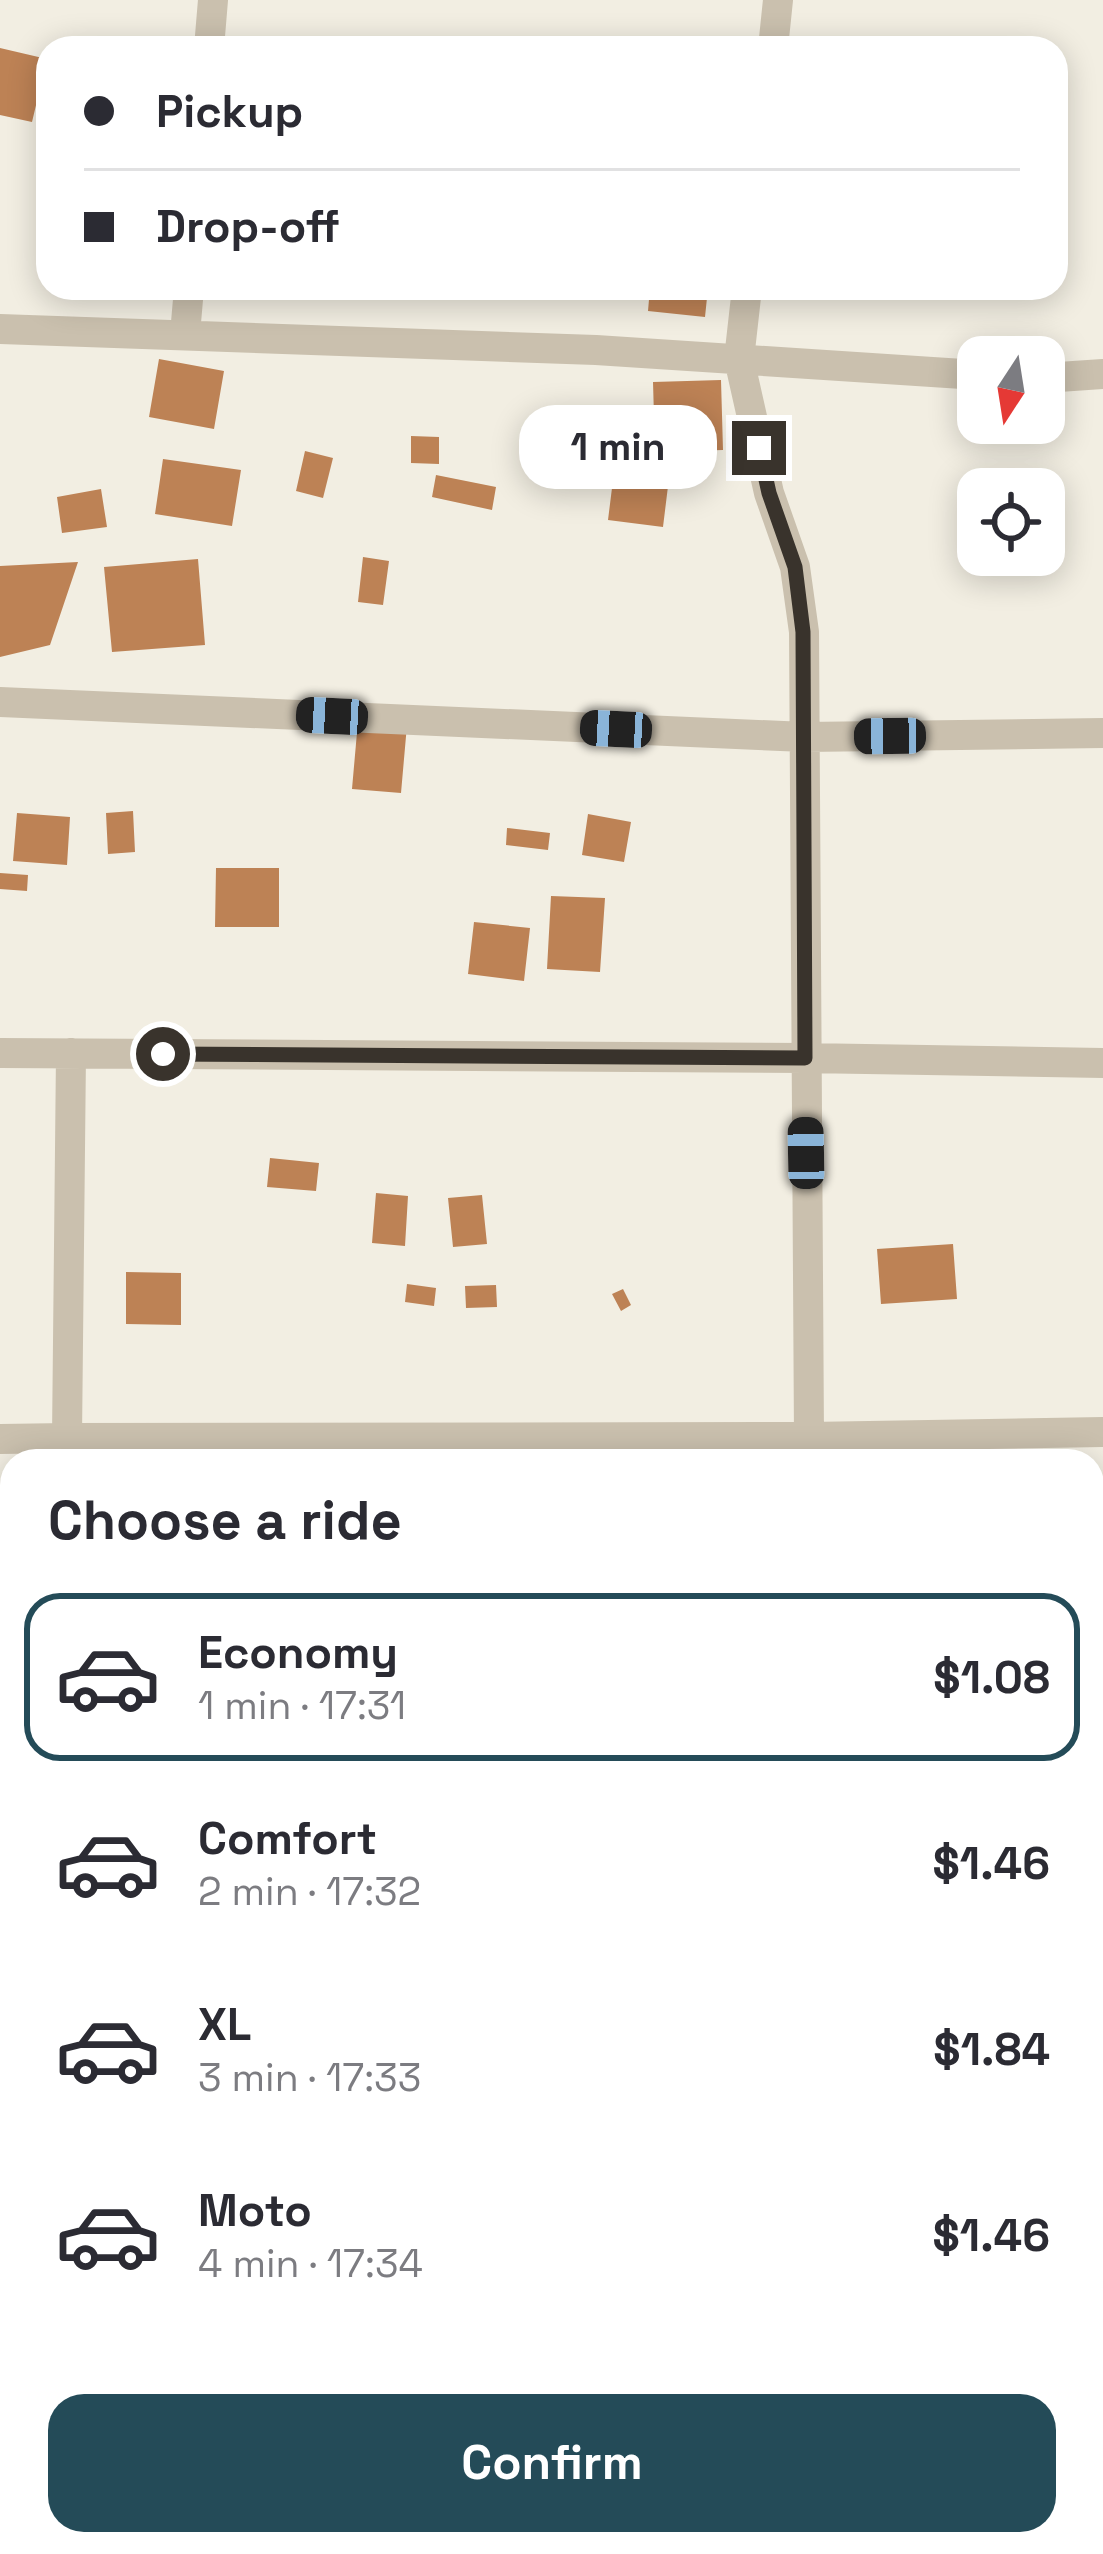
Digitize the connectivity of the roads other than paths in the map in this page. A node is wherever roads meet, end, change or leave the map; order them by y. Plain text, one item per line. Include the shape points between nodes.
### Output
1 (213, 0) edge
2 (778, 0) edge
3 (210, 36) edge
4 (774, 36) edge
5 (188, 300) edge
6 (746, 300) edge
7 (0, 329) edge
8 (185, 334) junction
9 (739, 359) junction
10 (957, 374) edge
11 (1103, 374) edge
12 (1065, 377) edge
13 (0, 702) edge
14 (1103, 733) edge
15 (805, 737) junction
16 (0, 1053) edge
17 (71, 1053) junction
18 (805, 1058) junction
19 (1103, 1063) edge
20 (1103, 1432) edge
21 (67, 1438) junction
22 (0, 1439) edge
23 (808, 1449) edge

1 - 3 street
2 - 4 street
5 - 8 street
6 - 9 street
7 - 8 street
8 - 9 street
9 - 10 street
9 - 15 street via 795,567
11 - 12 street
13 - 15 street
14 - 15 street
15 - 18 street
16 - 17 street
17 - 18 street
17 - 21 street
18 - 19 street
18 - 23 street
20 - 23 street
21 - 22 street
21 - 23 street

